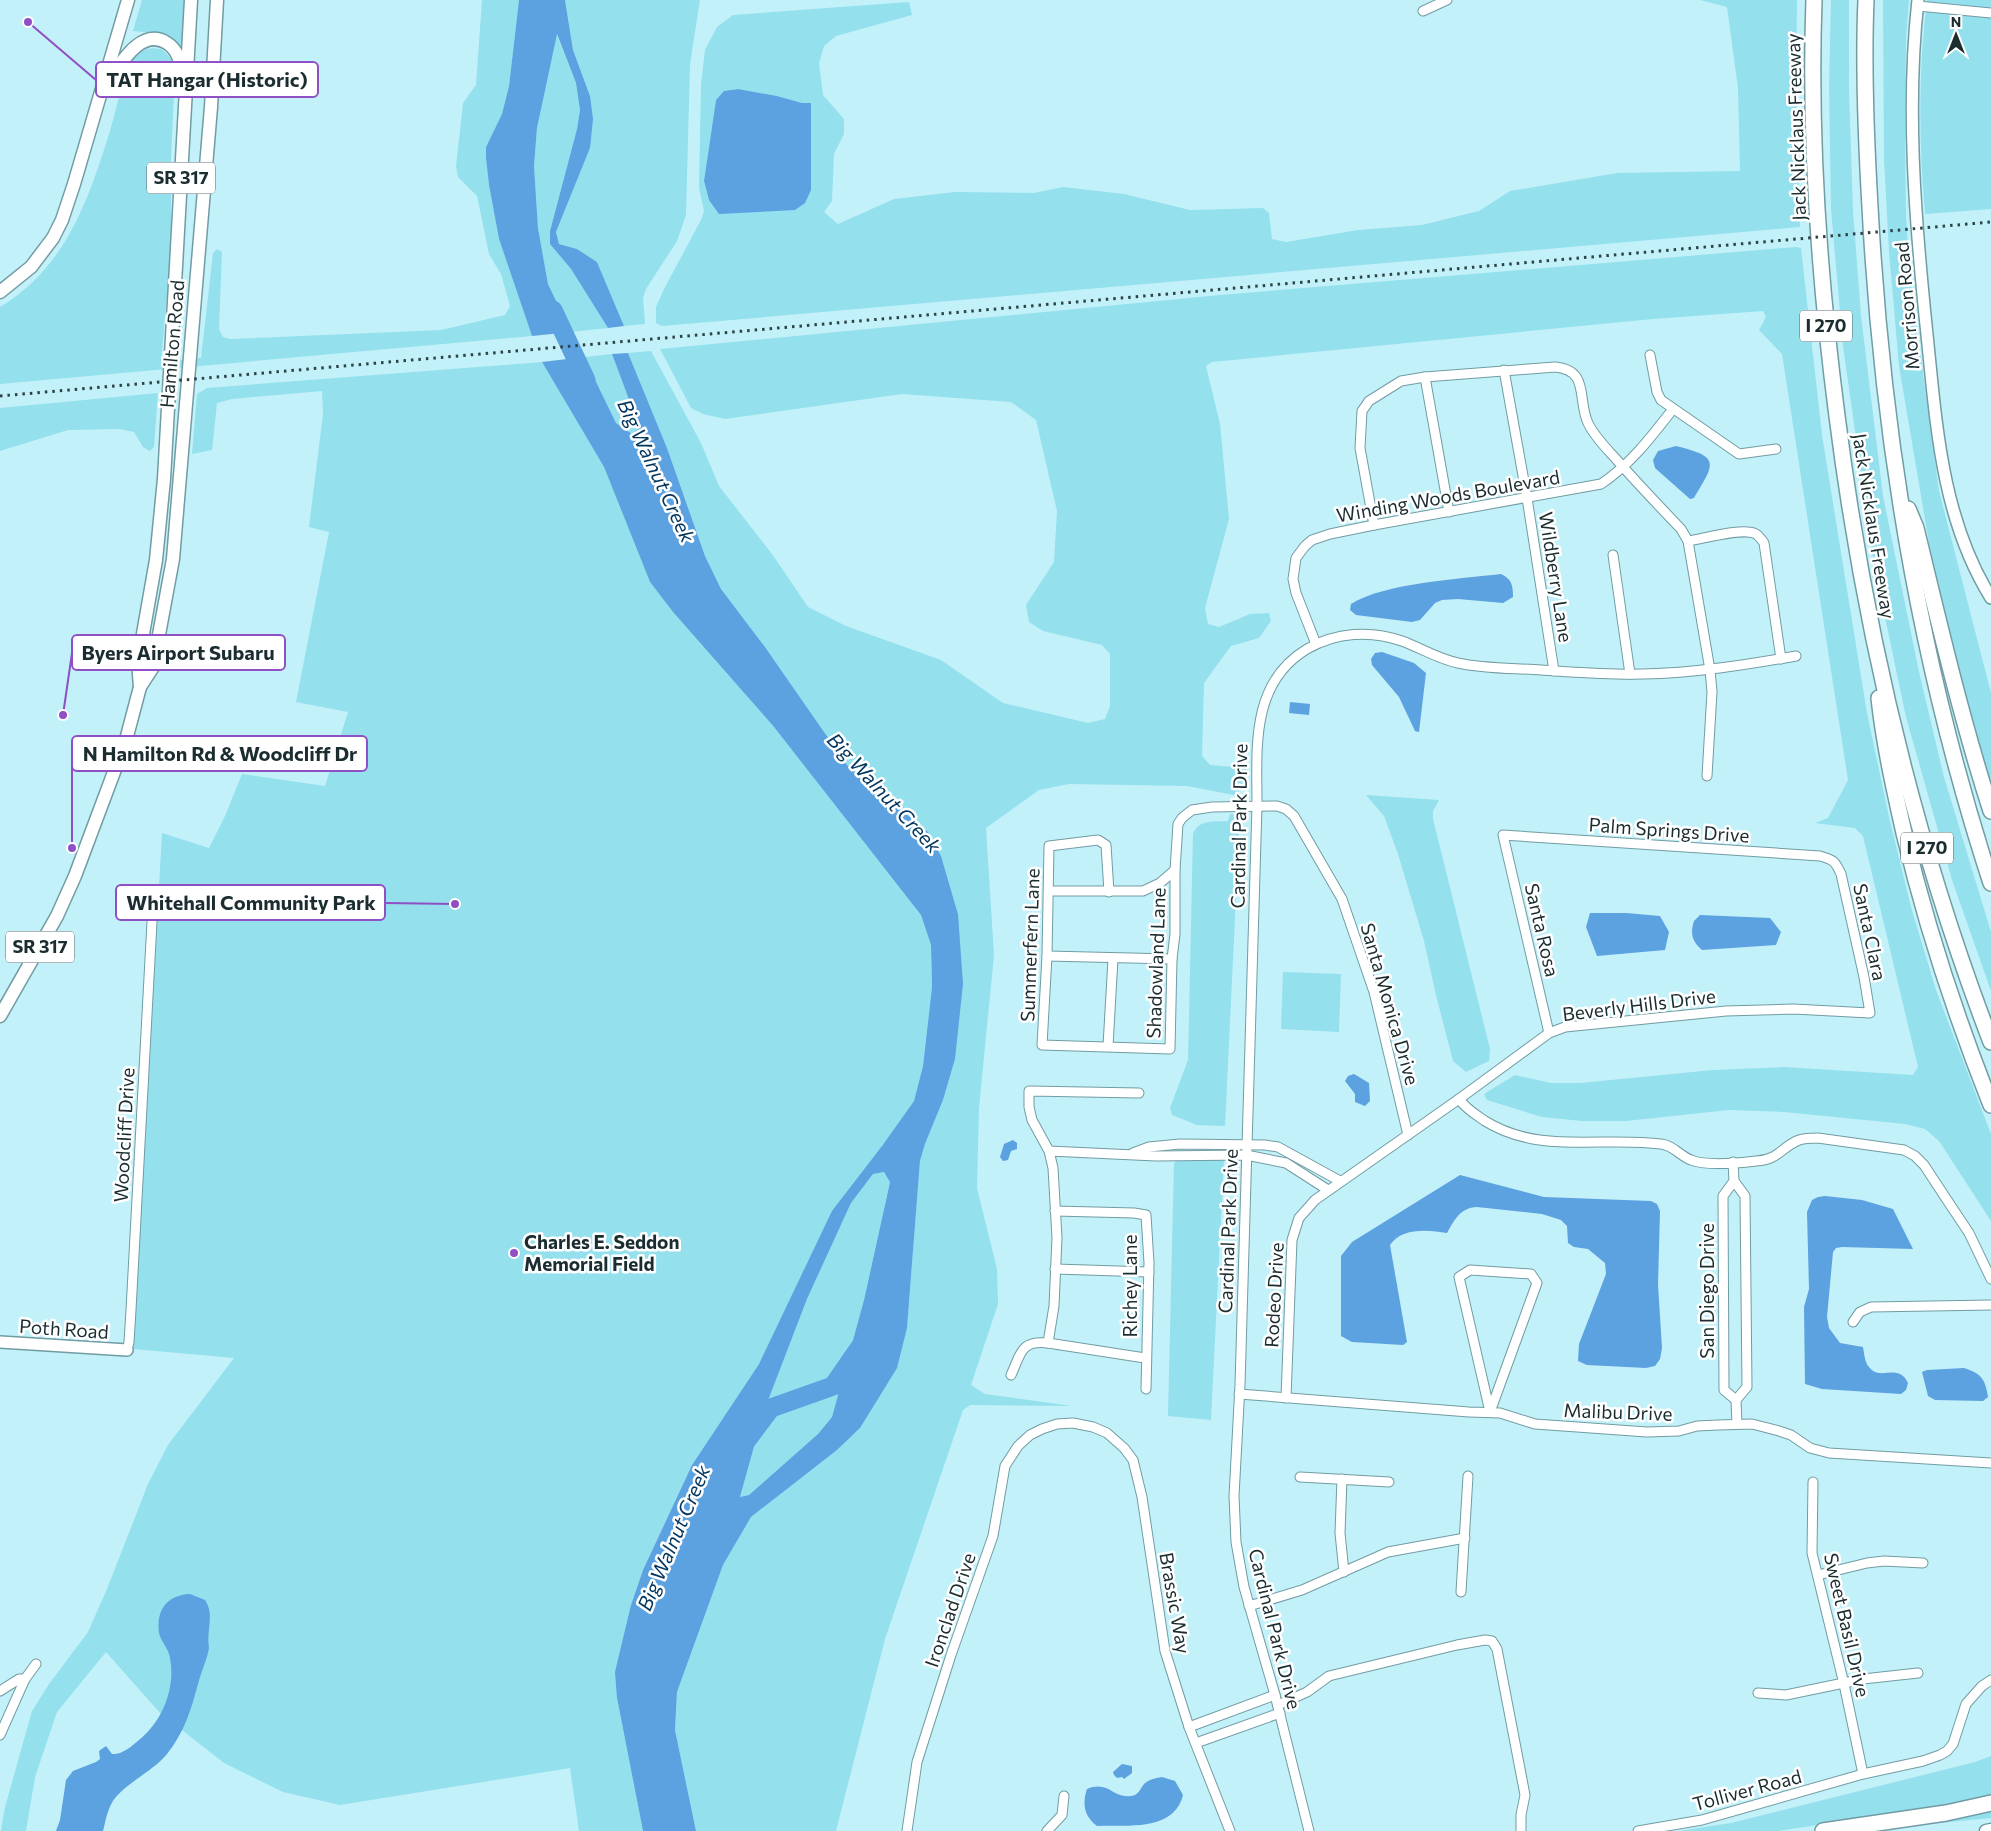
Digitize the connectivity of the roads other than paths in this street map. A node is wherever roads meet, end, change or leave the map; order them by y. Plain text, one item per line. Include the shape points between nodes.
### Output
1 (128, 0) edge
2 (191, 0) edge
3 (217, 0) edge
4 (1447, 0) edge
5 (1814, 0) edge
6 (1866, 0) edge
7 (1918, 3) edge
8 (1423, 11) dead end
9 (1991, 13) edge
10 (101, 90) junction
11 (184, 104) junction
12 (0, 292) edge
13 (1650, 354) dead end
14 (1504, 370) junction
15 (1425, 377) junction
16 (1673, 410) junction
17 (1776, 449) dead end
18 (1624, 468) junction
19 (1898, 485) junction
20 (1527, 498) junction
21 (1448, 512) junction
22 (1374, 525) junction
23 (1688, 541) junction
24 (1613, 554) dead end
25 (1991, 598) edge
26 (1316, 644) junction
27 (1875, 649) junction
28 (1796, 656) dead end
29 (1781, 658) junction
30 (1710, 670) junction
31 (1554, 671) junction
32 (1630, 674) junction
33 (140, 687) junction
34 (1707, 776) dead end
35 (1257, 805) junction
36 (1991, 811) edge
37 (1503, 835) joint
38 (1832, 859) joint
39 (1175, 870) junction
40 (1991, 883) edge
41 (1049, 891) junction
42 (1108, 892) junction
43 (152, 922) dead end
44 (1047, 956) junction
45 (1113, 959) junction
46 (1172, 959) junction
47 (1870, 1013) joint
48 (0, 1016) edge
49 (1549, 1033) junction
50 (1991, 1042) edge
51 (1042, 1045) joint
52 (1108, 1046) junction
53 (1139, 1093) dead end
54 (1459, 1099) junction
55 (1991, 1105) edge
56 (1408, 1135) junction
57 (1246, 1144) junction
58 (1049, 1151) junction
59 (1128, 1155) junction
60 (1246, 1156) junction
61 (1733, 1162) junction
62 (1340, 1181) junction
63 (1734, 1181) junction
64 (1328, 1190) junction
65 (1315, 1200) joint
66 (1055, 1211) junction
67 (1055, 1269) junction
68 (1149, 1272) junction
69 (1991, 1279) edge
70 (1991, 1305) edge
71 (1853, 1322) dead end
72 (0, 1342) edge
73 (1048, 1343) junction
74 (127, 1350) joint
75 (1145, 1358) junction
76 (1011, 1375) dead end
77 (1146, 1389) dead end
78 (1239, 1394) junction
79 (1286, 1398) junction
80 (1736, 1400) junction
81 (1490, 1412) junction
82 (1057, 1424) joint
83 (1736, 1424) junction
84 (1991, 1464) edge
85 (1468, 1476) dead end
86 (1300, 1477) dead end
87 (1342, 1479) junction
88 (1389, 1482) dead end
89 (1813, 1482) dead end
90 (1464, 1538) junction
91 (1923, 1563) dead end
92 (1344, 1572) junction
93 (1818, 1575) junction
94 (1461, 1592) dead end
95 (1249, 1606) junction
96 (36, 1664) dead end
97 (1918, 1673) dead end
98 (25, 1679) junction
99 (1991, 1680) edge
100 (1844, 1684) junction
101 (0, 1691) edge
102 (1758, 1693) dead end
103 (1278, 1704) junction
104 (1189, 1726) junction
105 (0, 1735) edge
106 (1196, 1743) junction
107 (1863, 1774) junction
108 (1064, 1796) dead end
109 (1991, 1803) edge
110 (1991, 1830) edge
111 (907, 1831) edge
112 (1047, 1831) edge
113 (1230, 1831) edge
114 (1309, 1831) edge
115 (1521, 1831) edge
116 (1638, 1831) edge
117 (1823, 1831) edge
118 (1986, 1831) edge

1 - 10 main road
2 - 11 main road, Hamilton Road / SR 317
3 - 33 main road, Hamilton Road / SR 317 via 173,559 153,667
4 - 8 street
5 - 27 highway, Jack Nicklaus Freeway / I 270 via 1814,145 1827,343 1844,473
6 - 19 highway, Jack Nicklaus Freeway / I 270 via 1867,147 1872,249 1879,341
7 - 9 street
7 - 25 street, Morrison Road via 1913,93 1915,189 1937,420 1953,515 1974,568
10 - 11 main road via 134,48 144,40 158,40 172,47 180,60
10 - 12 main road via 62,220 53,238 31,267
11 - 33 main road, Hamilton Road / SR 317 via 164,479 156,560 138,662
13 - 16 street via 1657,392
14 - 15 street
14 - 18 street via 1555,367 1574,373 1588,422
14 - 20 street, Wildberry Lane
15 - 21 street
15 - 22 street via 1401,381 1369,401 1362,411 1360,448
16 - 17 street via 1739,454
16 - 18 street, Winding Woods Boulevard
18 - 20 street, Winding Woods Boulevard via 1601,484
18 - 23 street via 1681,529
19 - 36 highway via 1916,528 1947,658
19 - 40 highway, Jack Nicklaus Freeway / I 270 via 1938,689 1973,829
20 - 21 street, Winding Woods Boulevard
20 - 31 street, Wildberry Lane
21 - 22 street, Winding Woods Boulevard
22 - 26 street, Winding Woods Boulevard via 1321,537 1305,546 1296,558 1293,579 1296,593
23 - 29 street via 1746,531 1761,538
23 - 30 street
24 - 32 street
26 - 31 street via 1353,634 1377,635 1458,663
26 - 35 street, Cardinal Park Drive via 1288,664 1271,688 1264,705 1259,723
27 - 50 highway, Jack Nicklaus Freeway / I 270 via 1939,891
27 - 55 highway via 1883,738 1913,868 1933,940
28 - 29 street
29 - 30 street
30 - 32 street
30 - 34 street via 1712,692
31 - 32 street
33 - 48 main road, Hamilton Road / SR 317 via 126,740 75,876 48,932
35 - 39 street, Santa Monica Drive via 1212,807 1186,814 1178,824
35 - 56 street, Santa Monica Drive via 1286,809 1294,816 1342,899 1374,992
35 - 57 street, Cardinal Park Drive
37 - 38 street, Palm Springs Drive
37 - 49 street, Santa Rosa
38 - 47 street, Santa Clara via 1841,874
39 - 42 street via 1160,883 1143,891
39 - 46 street, Shadowland Lane
41 - 42 street
41 - 42 street, Summerfern Lane via 1049,846 1098,840 1106,845
41 - 44 street, Summerfern Lane
43 - 74 street, Woodcliff Drive
44 - 45 street
44 - 51 street, Summerfern Lane
45 - 46 street
45 - 52 street
46 - 52 street, Shadowland Lane via 1170,1050
47 - 49 street, Beverly Hills Drive via 1793,1009 1726,1011 1573,1026
49 - 54 street, Beverly Hills Drive
51 - 52 street, Shadowland Lane
53 - 58 street via 1029,1091 1032,1120
54 - 56 street, Beverly Hills Drive
54 - 61 street via 1466,1109 1495,1127 1533,1140 1558,1143 1646,1142 1664,1144 1690,1160
56 - 62 street, Beverly Hills Drive
57 - 59 street via 1180,1144 1149,1147
57 - 60 street, Cardinal Park Drive
57 - 62 street via 1278,1146
58 - 59 street
58 - 66 street
59 - 60 street
60 - 64 street via 1286,1164
60 - 78 street, Cardinal Park Drive
61 - 63 street, San Diego Drive
61 - 69 street via 1772,1159 1798,1141 1818,1138 1904,1150 1924,1165 1969,1233
62 - 64 street, Beverly Hills Drive
63 - 80 street, San Diego Drive via 1745,1196 1747,1388
63 - 80 street, San Diego Drive via 1723,1196 1724,1390
64 - 65 street, Beverly Hills Drive
65 - 79 street, Rodeo Drive via 1300,1218 1292,1240
66 - 67 street
66 - 68 street, Richey Lane via 1146,1215
67 - 68 street
67 - 73 street
68 - 75 street, Richey Lane
70 - 71 street via 1871,1307 1860,1312
72 - 74 street, Poth Road
73 - 75 street, Richey Lane
73 - 76 street, Richey Lane via 1024,1347
75 - 77 street, Richey Lane
78 - 79 street, Malibu Drive
78 - 95 street, Cardinal Park Drive via 1234,1496 1236,1542
79 - 81 street, Malibu Drive
80 - 83 street, San Diego Drive
81 - 81 street via 1459,1277 1470,1270 1531,1274 1537,1283
81 - 83 street, Malibu Drive via 1535,1424 1647,1432
82 - 104 street, Brassic Way via 1073,1423 1107,1433 1133,1460 1142,1497 1165,1652
82 - 111 street, Ironclad Drive via 1030,1436 1018,1446 1005,1466 993,1536 917,1762
83 - 84 street, Malibu Drive via 1752,1424 1779,1431 1810,1448 1829,1452
85 - 90 street
86 - 87 street
87 - 88 street
87 - 92 street via 1340,1533
89 - 93 street, Sweet Basil Drive via 1812,1553
90 - 92 street via 1388,1552
90 - 94 street
91 - 93 street via 1884,1561
92 - 95 street via 1302,1590
93 - 100 street, Sweet Basil Drive
95 - 103 street, Cardinal Park Drive
96 - 98 street
97 - 100 street via 1885,1675
98 - 101 street via 19,1679
98 - 105 street
99 - 107 street, Tolliver Road via 1966,1704 1948,1751 1923,1761
100 - 102 street via 1786,1695
100 - 107 street, Sweet Basil Drive
103 - 104 street
103 - 106 street
103 - 114 street, Cardinal Park Drive
103 - 115 street via 1307,1692 1329,1676 1457,1645 1492,1641 1497,1649 1525,1796
104 - 106 street, Brassic Way
106 - 113 street, Brassic Way
107 - 116 street, Tolliver Road via 1702,1820
108 - 112 street via 1062,1815
109 - 117 highway
110 - 118 main road

